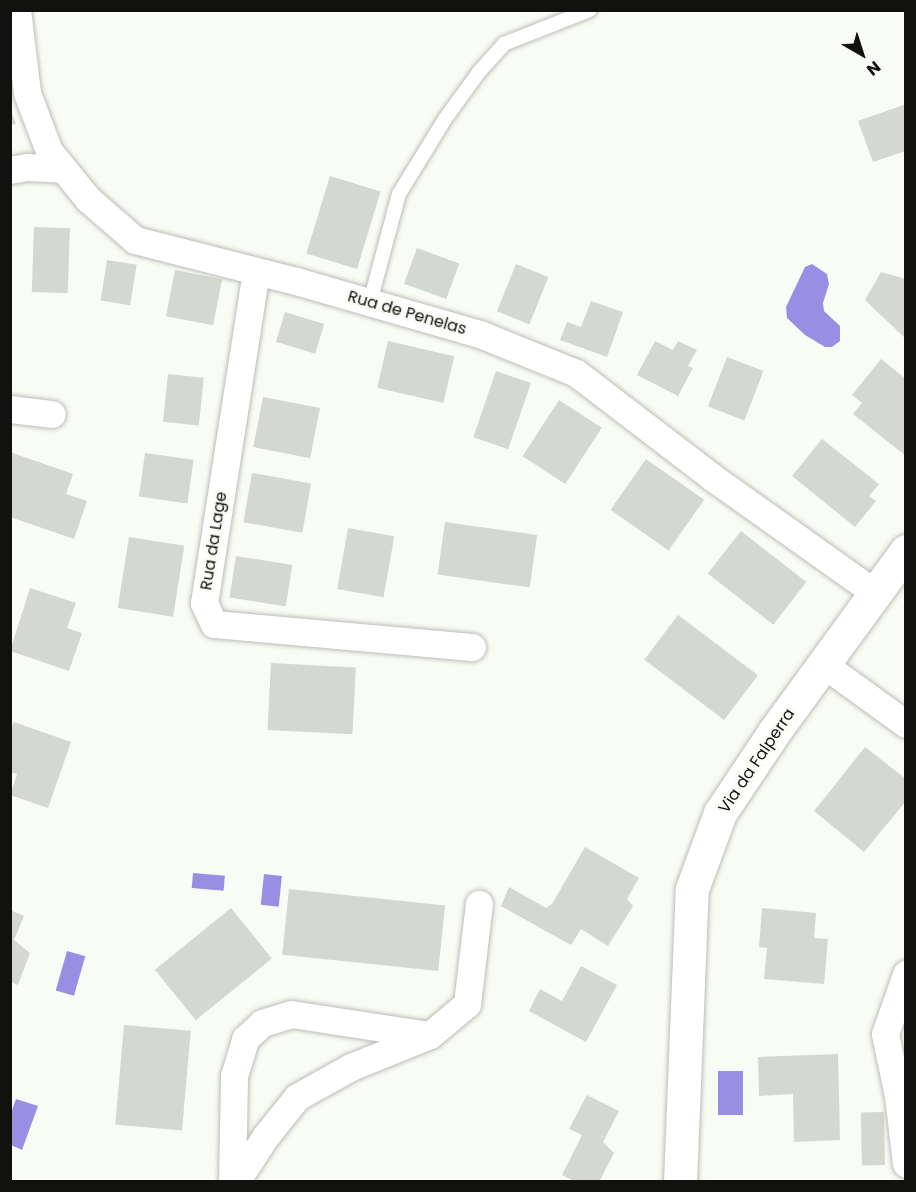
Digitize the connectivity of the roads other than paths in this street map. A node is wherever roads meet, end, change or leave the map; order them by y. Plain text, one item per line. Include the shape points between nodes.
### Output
1 (17, 10) edge
2 (590, 10) edge
3 (63, 169) junction
4 (10, 170) edge
5 (256, 271) junction
6 (370, 302) junction
7 (10, 409) edge
8 (52, 414) dead end
9 (906, 551) edge
10 (875, 593) junction
11 (472, 647) dead end
12 (823, 664) junction
13 (906, 724) edge
14 (479, 904) dead end
15 (906, 974) edge
16 (430, 1035) junction
17 (902, 1100) edge
18 (906, 1164) edge
19 (234, 1182) edge
20 (680, 1182) edge

1 - 3 street, Rua de Penelas via 27,93 49,151
2 - 6 lane via 504,44 479,72 445,118 399,194
3 - 4 street
3 - 5 street, Rua de Penelas via 88,199 135,240
5 - 6 street, Rua de Penelas
5 - 11 street, Rua da Lage via 204,603 214,624
6 - 10 street, Rua de Penelas via 480,334 576,373 712,477
7 - 8 street
9 - 10 main road, Via da Falperra
10 - 12 main road, Via da Falperra
12 - 13 street
12 - 20 main road, Via da Falperra via 720,813 692,890
14 - 16 street via 467,1004
15 - 17 street via 885,1034
16 - 19 street via 351,1067 297,1097
16 - 19 street via 291,1014 262,1023 245,1039 234,1076
17 - 18 street

